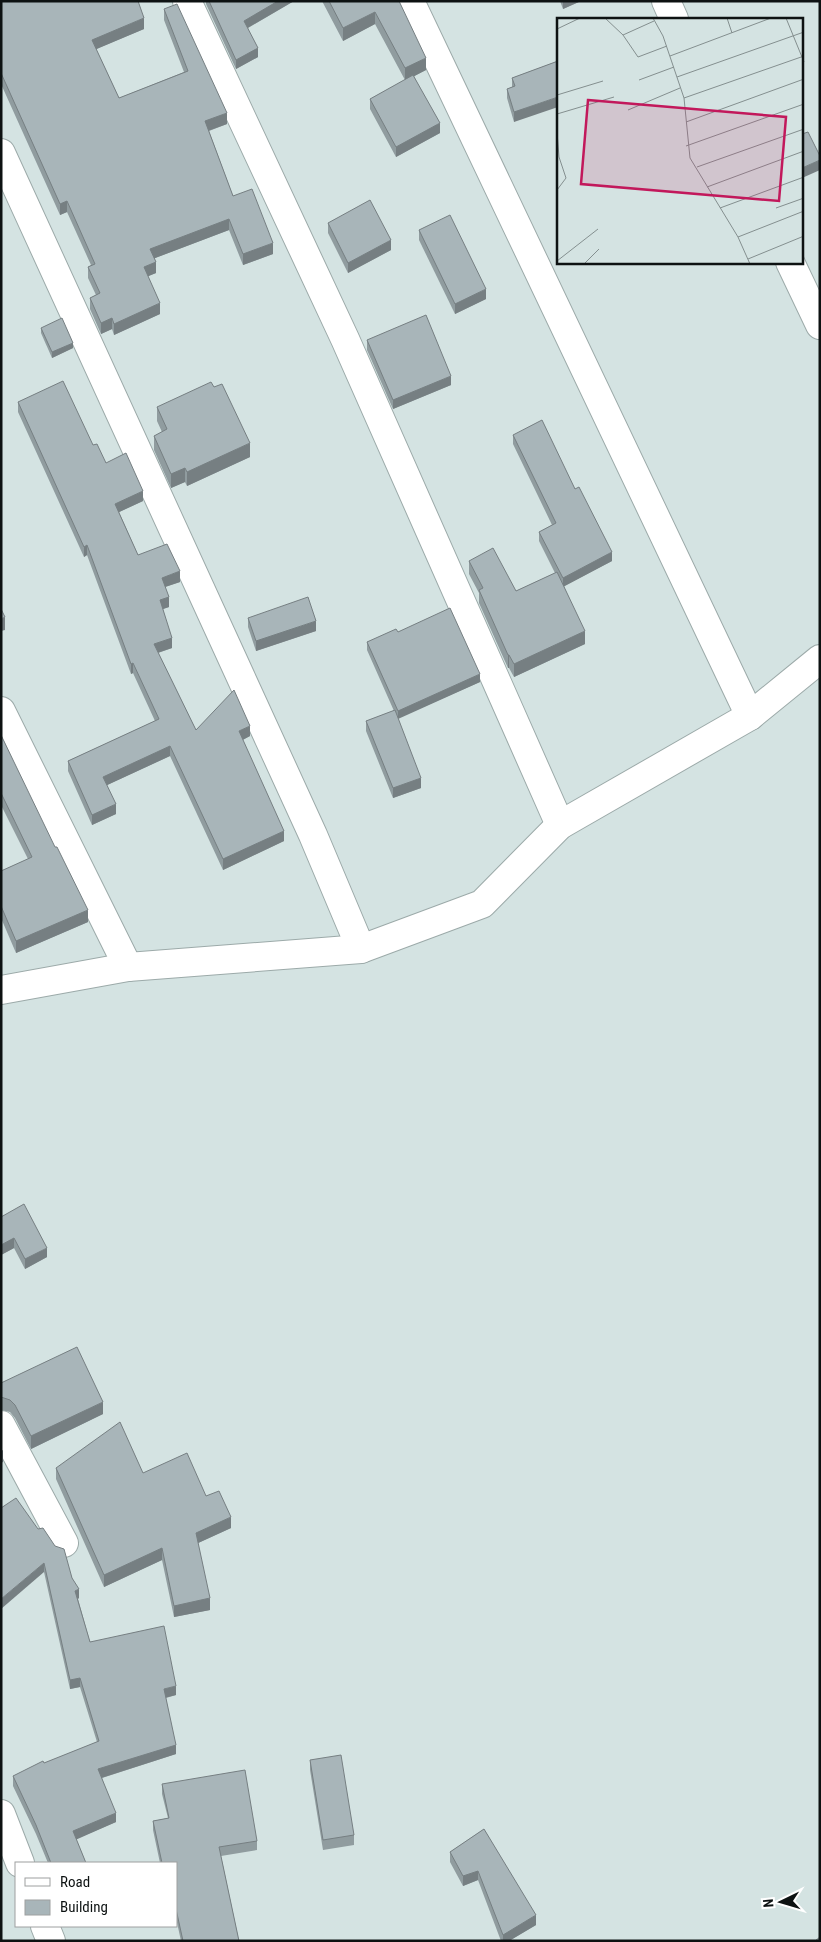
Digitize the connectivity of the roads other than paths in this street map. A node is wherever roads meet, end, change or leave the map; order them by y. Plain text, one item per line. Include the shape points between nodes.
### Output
1 (186, 1) edge
2 (410, 1) edge
3 (666, 1) edge
4 (674, 18) edge
5 (1, 153) edge
6 (791, 264) edge
7 (820, 325) edge
8 (820, 659) edge
9 (1, 712) edge
10 (750, 716) junction
11 (560, 825) junction
12 (361, 950) junction
13 (128, 967) junction
14 (1, 990) edge
15 (1, 1425) edge
16 (64, 1543) dead end
17 (1, 1814) edge
18 (20, 1862) edge
19 (45, 1927) edge
20 (51, 1941) edge

1 - 11 street via 345,338
2 - 10 street
3 - 4 street
5 - 12 street via 309,826
6 - 7 street
8 - 10 street
9 - 13 street
10 - 11 street
11 - 12 street via 482,904
12 - 13 street
13 - 14 street
15 - 16 street
17 - 18 street
19 - 20 street

